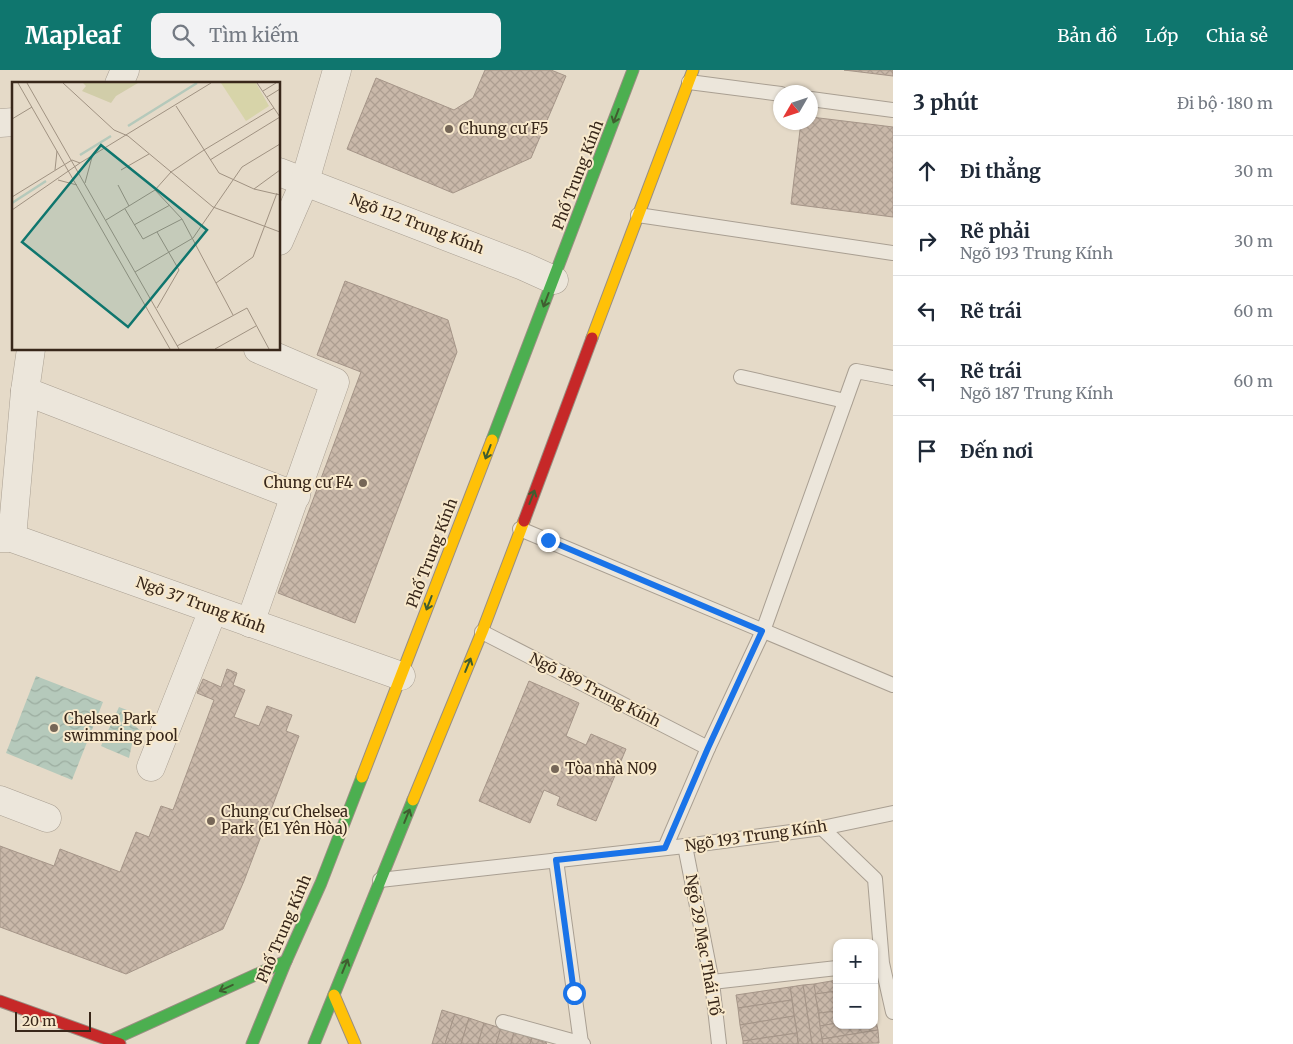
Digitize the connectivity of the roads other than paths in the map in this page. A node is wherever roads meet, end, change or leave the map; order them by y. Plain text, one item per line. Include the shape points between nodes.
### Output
1 (125, 70) edge
2 (337, 70) edge
3 (633, 70) edge
4 (691, 76) edge
5 (120, 82) edge
6 (773, 93) edge
7 (818, 99) edge
8 (893, 110) edge
9 (280, 172) edge
10 (305, 181) junction
11 (638, 215) junction
12 (280, 239) edge
13 (893, 253) edge
14 (554, 280) junction
15 (32, 350) edge
16 (260, 350) edge
17 (741, 377) dead end
18 (893, 378) edge
19 (25, 392) junction
20 (845, 401) junction
21 (296, 496) junction
22 (520, 529) junction
23 (6, 538) edge
24 (213, 610) junction
25 (250, 623) junction
26 (762, 631) junction
27 (482, 632) junction
28 (400, 676) junction
29 (893, 685) edge
30 (708, 748) junction
31 (150, 767) dead end
32 (0, 800) edge
33 (893, 813) edge
34 (47, 818) dead end
35 (822, 828) junction
36 (685, 846) junction
37 (665, 848) junction
38 (556, 860) junction
39 (380, 880) junction
40 (286, 961) junction
41 (883, 964) edge
42 (833, 968) edge
43 (712, 982) junction
44 (334, 995) junction
45 (0, 1001) edge
46 (893, 1012) edge
47 (503, 1022) dead end
48 (116, 1042) edge
49 (252, 1044) edge
50 (314, 1044) edge
51 (354, 1044) edge
52 (582, 1044) edge
53 (719, 1044) edge

1 - 5 street
2 - 10 street
3 -> 14 main road, Phố Trung Kính
4 - 6 lane
4 - 11 main road
7 - 8 lane
9 - 10 street, Ngõ 112 Trung Kính
10 - 12 street
10 - 14 street, Ngõ 112 Trung Kính
11 - 13 lane
22 -> 11 main road
14 -> 28 main road, Phố Trung Kính
15 - 19 street
16 - 21 street via 335,382
17 - 20 lane
18 - 20 lane via 856,371
19 - 21 street
19 - 23 street
20 - 26 lane
21 - 25 street
22 - 26 lane
22 - 27 main road
23 - 24 street, Ngõ 37 Trung Kính
24 - 25 street, Ngõ 37 Trung Kính
24 - 31 street
25 - 28 street, Ngõ 37 Trung Kính
26 - 29 lane
26 - 30 lane
27 - 30 lane, Ngõ 189 Trung Kính
39 -> 27 main road
28 - 40 main road, Phố Trung Kính via 321,883
30 - 37 lane
32 - 34 street
33 - 35 lane, Ngõ 193 Trung Kính
35 - 36 lane, Ngõ 193 Trung Kính
35 - 41 lane via 875,879
36 - 37 lane, Ngõ 193 Trung Kính
36 - 43 lane, Ngõ 29 Mạc Thái Tổ
37 - 38 lane, Ngõ 193 Trung Kính
38 - 39 lane, Ngõ 193 Trung Kính
38 - 52 lane
44 -> 39 main road
40 -> 48 main road
40 - 49 main road, Phố Trung Kính
41 - 46 lane
42 - 43 lane
43 - 53 lane, Ngõ 29 Mạc Thái Tổ
44 - 50 main road
44 - 51 main road
45 - 48 main road
47 - 52 lane

